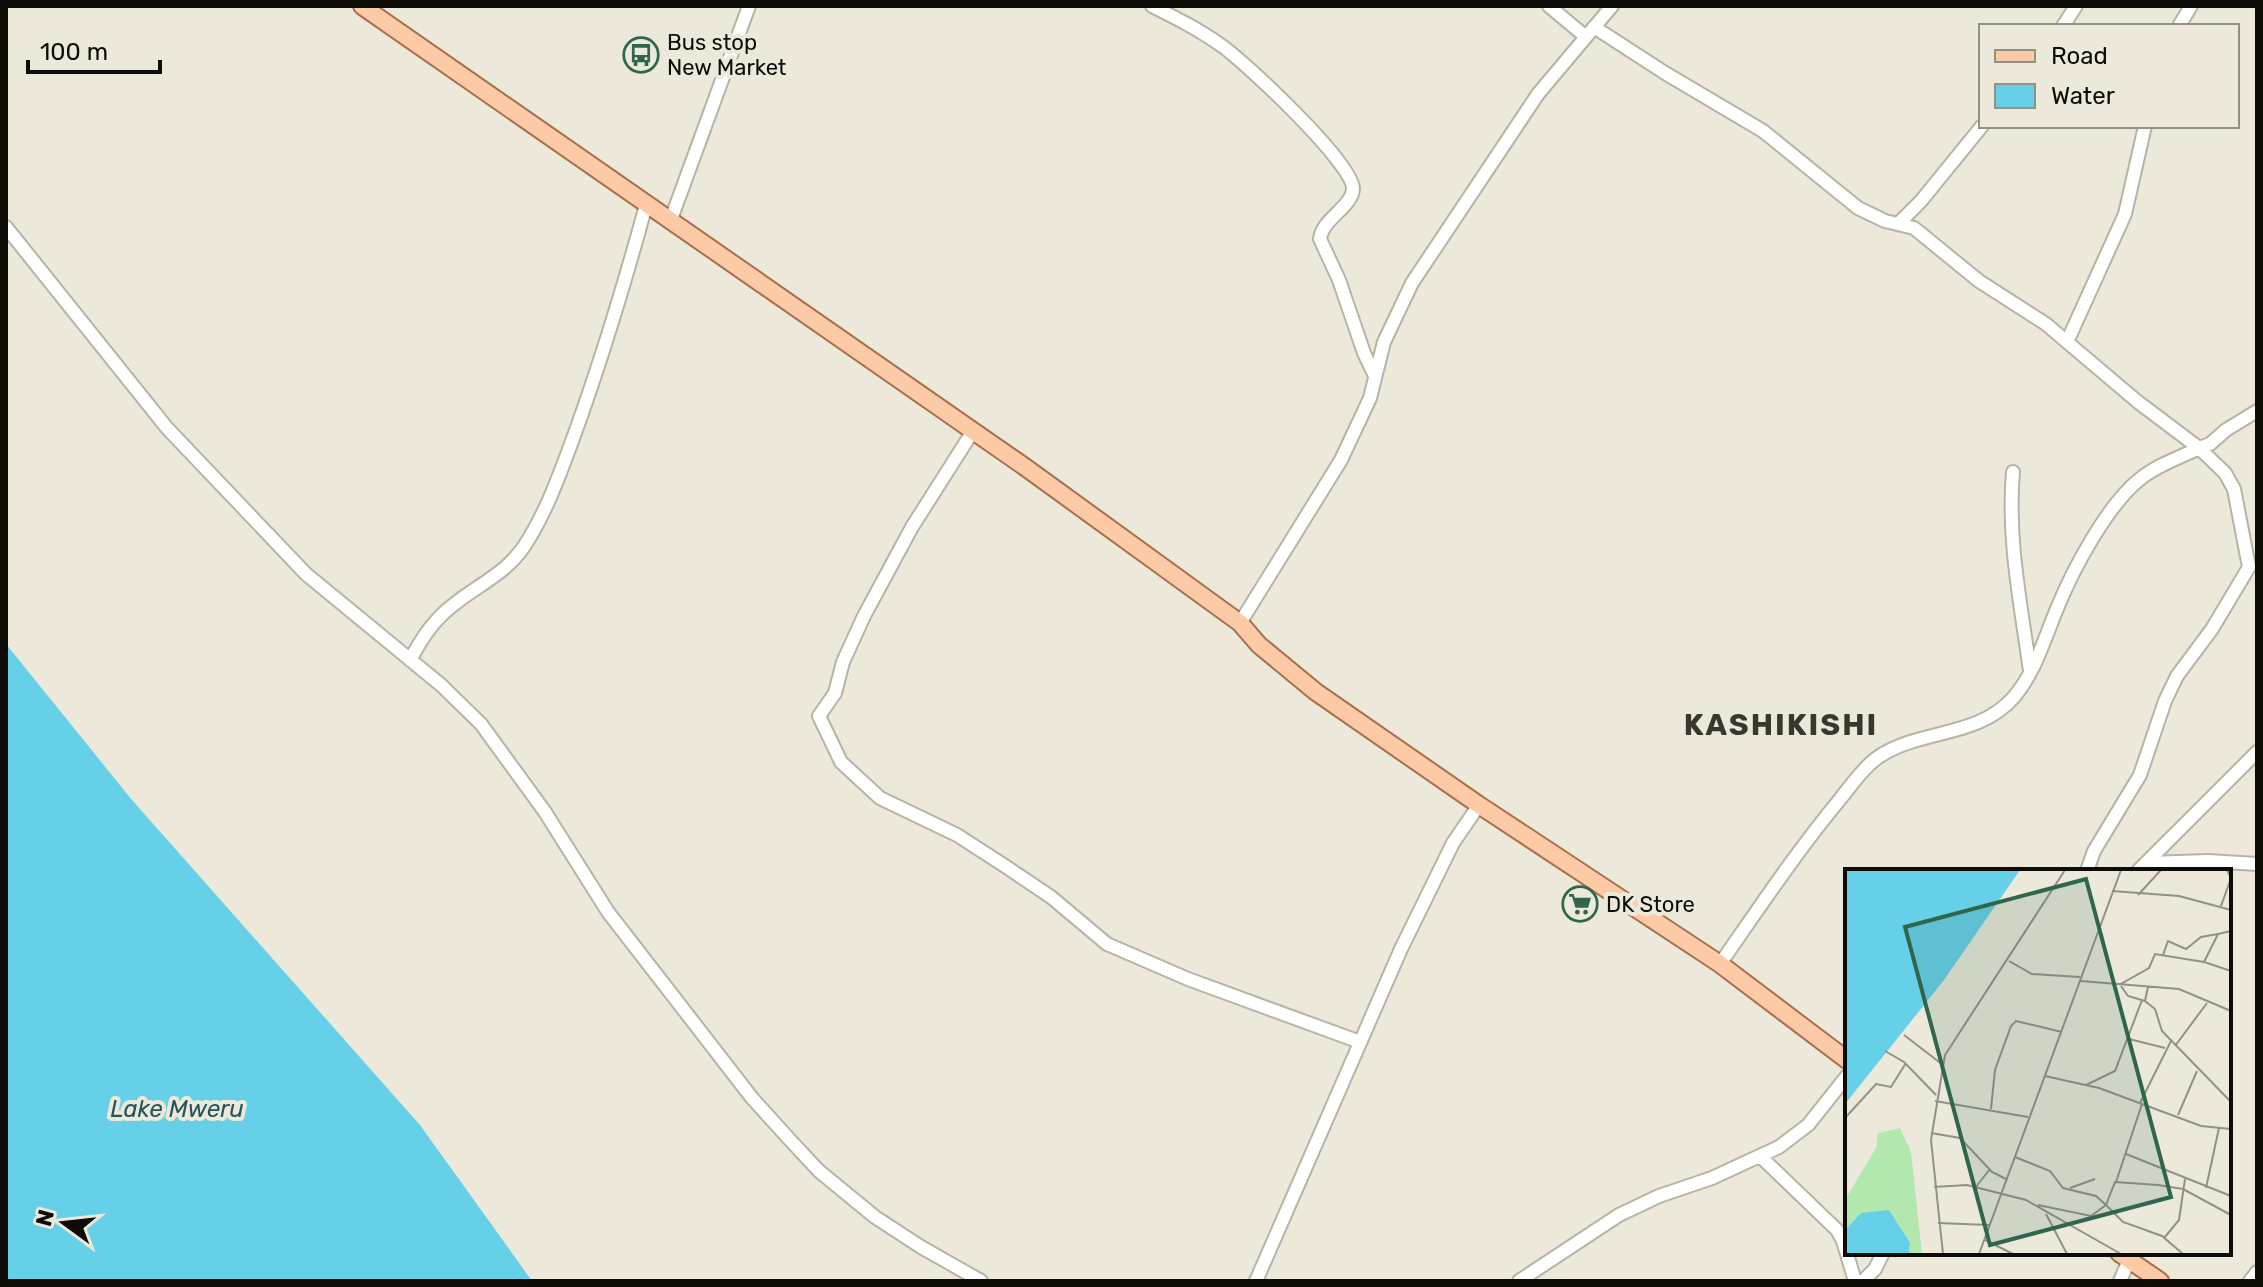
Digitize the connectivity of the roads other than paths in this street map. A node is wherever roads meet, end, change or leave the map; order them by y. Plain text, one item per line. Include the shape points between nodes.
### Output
1 (362, 6) edge
2 (749, 6) edge
3 (1152, 6) edge
4 (1549, 6) edge
5 (1612, 6) edge
6 (2076, 6) edge
7 (2191, 6) edge
8 (2064, 24) edge
9 (2180, 24) edge
10 (1590, 32) junction
11 (1980, 128) edge
12 (2145, 128) edge
13 (646, 205) junction
14 (670, 222) junction
15 (1899, 223) junction
16 (6, 227) edge
17 (2067, 342) junction
18 (1375, 376) junction
19 (2257, 411) edge
20 (973, 431) junction
21 (2199, 448) junction
22 (2013, 472) dead end
23 (2253, 570) edge
24 (1240, 623) junction
25 (410, 660) junction
26 (2030, 672) junction
27 (2257, 752) edge
28 (1479, 805) junction
29 (2257, 864) edge
30 (2143, 867) edge
31 (2088, 869) edge
32 (1720, 964) junction
33 (1360, 1042) junction
34 (1845, 1058) edge
35 (1845, 1079) edge
36 (1760, 1156) junction
37 (1845, 1248) edge
38 (1847, 1255) edge
39 (1882, 1255) edge
40 (2124, 1256) edge
41 (2257, 1272) edge
42 (981, 1281) edge
43 (1256, 1281) edge
44 (1519, 1281) edge
45 (1855, 1281) edge
46 (1863, 1281) edge
47 (2120, 1281) edge
48 (2160, 1281) edge
49 (2250, 1281) edge

1 - 13 main road
2 - 14 street
3 - 18 street via 1248,66 1350,175 1352,195 1323,228 1320,239
4 - 10 street
5 - 10 street
6 - 8 street
7 - 9 street
10 - 15 street via 1763,131 1858,208
10 - 18 street via 1538,94 1412,283 1384,342
11 - 15 street
12 - 17 street via 2125,214
13 - 14 main road
13 - 25 street via 585,404 537,524 508,566 447,609
14 - 20 main road
15 - 17 street via 1922,233 1979,281
16 - 25 street via 167,428 306,574
17 - 21 street
18 - 24 street via 1341,460
19 - 21 street
20 - 24 main road
20 - 33 street via 912,527 843,662 835,693 819,716 841,762 890,805 957,835 1051,897 1107,944
21 - 23 street via 2234,489
21 - 26 street via 2160,466 2124,495 2069,581
22 - 26 street via 2012,541
23 - 31 street via 2234,588 2177,676 2140,775
24 - 28 main road via 1316,692
25 - 42 street via 481,724 608,912 790,1140 875,1217
26 - 32 street via 2007,704 1971,727 1880,755 1817,827
27 - 30 street
28 - 32 main road
28 - 33 street via 1453,843
29 - 30 street via 2208,861
32 - 34 main road
33 - 43 street
35 - 36 street via 1808,1125
36 - 37 street via 1837,1230
36 - 44 street via 1619,1215
38 - 45 street
39 - 46 street
40 - 47 street
40 - 48 main road
41 - 49 street

